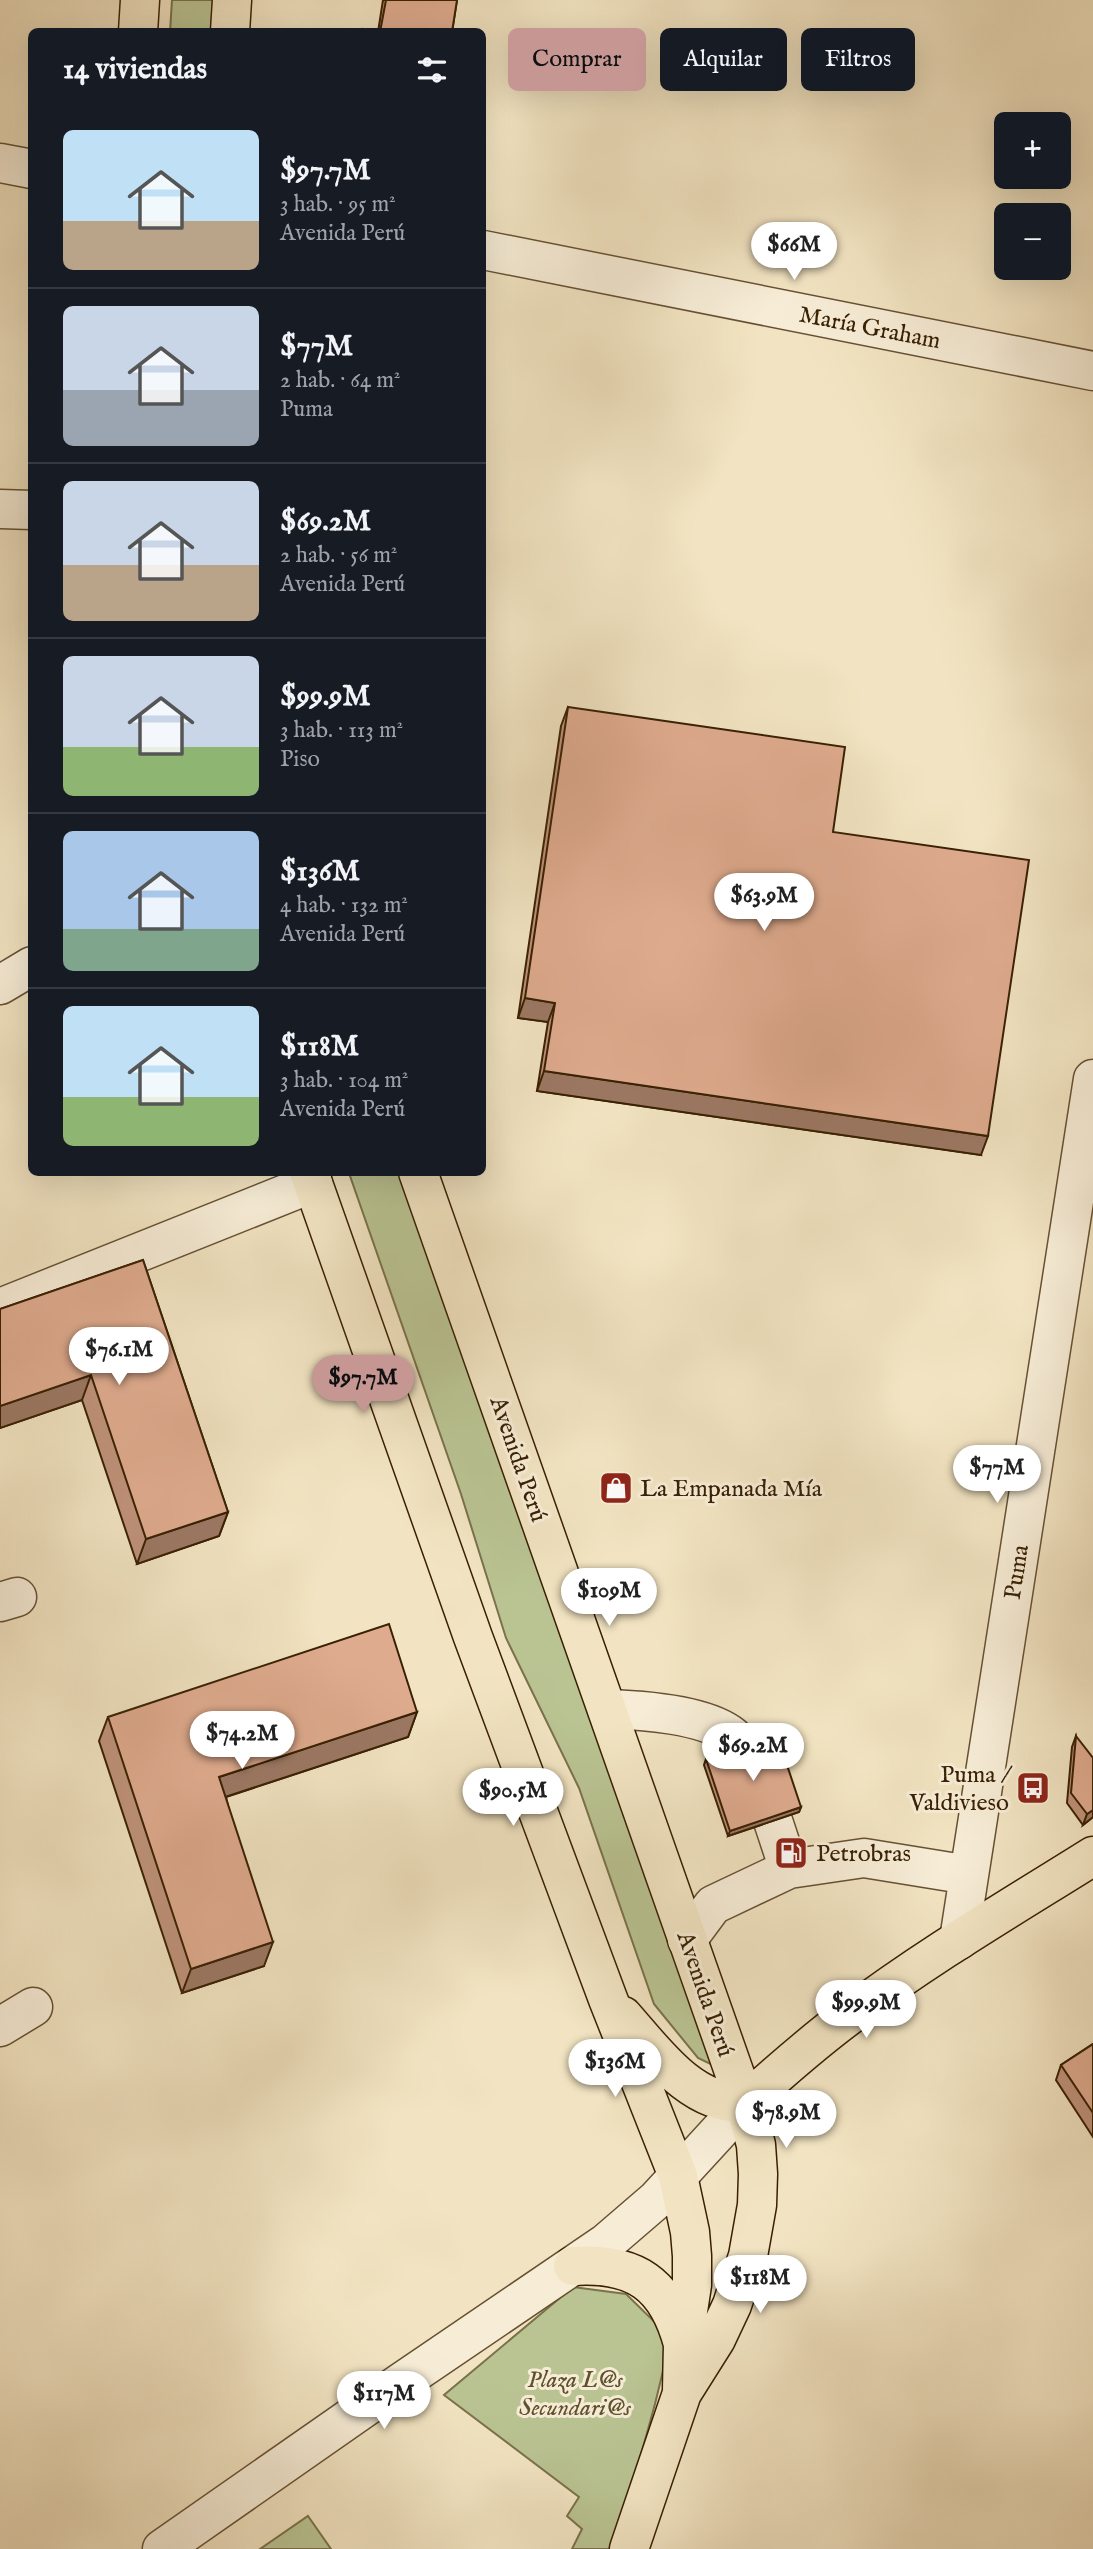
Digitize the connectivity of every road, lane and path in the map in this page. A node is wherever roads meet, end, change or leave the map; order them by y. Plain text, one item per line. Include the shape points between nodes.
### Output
1 (140, 0) edge
2 (232, 0) edge
3 (138, 28) edge
4 (230, 28) edge
5 (0, 163) edge
6 (28, 168) edge
7 (486, 251) edge
8 (1093, 372) edge
9 (0, 509) edge
10 (28, 510) edge
11 (28, 968) edge
12 (0, 985) edge
13 (1093, 1079) edge
14 (419, 1176) edge
15 (311, 1178) edge
16 (0, 1308) edge
17 (607, 1709) junction
18 (1093, 1856) edge
19 (789, 1869) junction
20 (969, 1875) junction
21 (687, 1940) junction
22 (959, 1940) junction
23 (608, 1999) junction
24 (33, 2007) dead end
25 (0, 2027) edge
26 (745, 2103) junction
27 (678, 2176) junction
28 (573, 2266) junction
29 (683, 2344) junction
30 (682, 2393) junction
31 (162, 2549) edge
32 (629, 2549) edge

1 - 3 main road
2 - 4 main road
5 - 6 street
7 - 8 street, María Graham
9 - 10 street
11 - 12 street
13 - 20 street, Puma
14 - 17 main road, Avenida Perú
15 - 16 street
15 - 23 main road via 473,1637
17 - 19 street via 700,1721 732,1736 749,1756
17 - 21 main road, Avenida Perú
18 - 22 main road
19 - 20 street via 864,1858
19 - 21 street via 713,1905
20 - 22 street, Puma
21 - 26 main road, Avenida Perú
22 - 26 main road via 848,2016
23 - 26 main road via 687,2082 710,2098
23 - 27 main road
24 - 25 street
26 - 27 street
26 - 30 main road, Avenida Perú via 758,2174 748,2256 716,2339
27 - 28 street via 632,2222
27 - 29 main road via 692,2256
28 - 29 main road via 599,2264 646,2281 664,2298 677,2320
28 - 31 street
29 - 30 main road
30 - 32 main road

